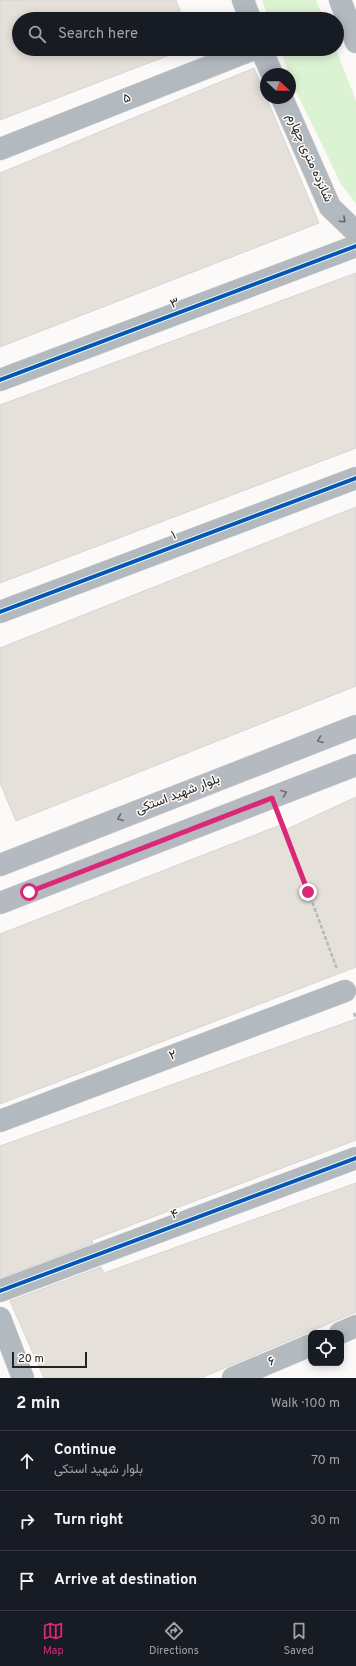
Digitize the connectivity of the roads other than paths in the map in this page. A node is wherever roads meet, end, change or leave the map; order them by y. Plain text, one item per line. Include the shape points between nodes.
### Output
1 (243, 0) edge
2 (346, 4) edge
3 (247, 12) edge
4 (356, 42) edge
5 (236, 56) edge
6 (264, 56) edge
7 (269, 68) edge
8 (285, 104) edge
9 (0, 149) edge
10 (356, 232) edge
11 (356, 246) edge
12 (0, 380) edge
13 (356, 478) edge
14 (0, 612) edge
15 (356, 726) edge
16 (356, 765) edge
17 (0, 865) edge
18 (0, 903) edge
19 (346, 991) road end
20 (0, 1121) edge
21 (356, 1158) edge
22 (0, 1291) edge
23 (0, 1318) edge
24 (356, 1326) edge
25 (344, 1331) edge
26 (308, 1346) edge
27 (23, 1378) edge
28 (233, 1378) edge

1 - 3 street
2 - 4 street
5 - 9 street, ۵
6 - 7 street
8 -> 10 street, شانزده متری چهارم via 330,207
11 - 12 street, ۳
13 - 14 street, ۱
15 -> 17 main road, بلوار شهید استکی
18 -> 16 main road
19 - 20 street, ۲
21 - 22 street, ۴
23 - 27 street
24 - 25 street
26 - 28 street, ۶

